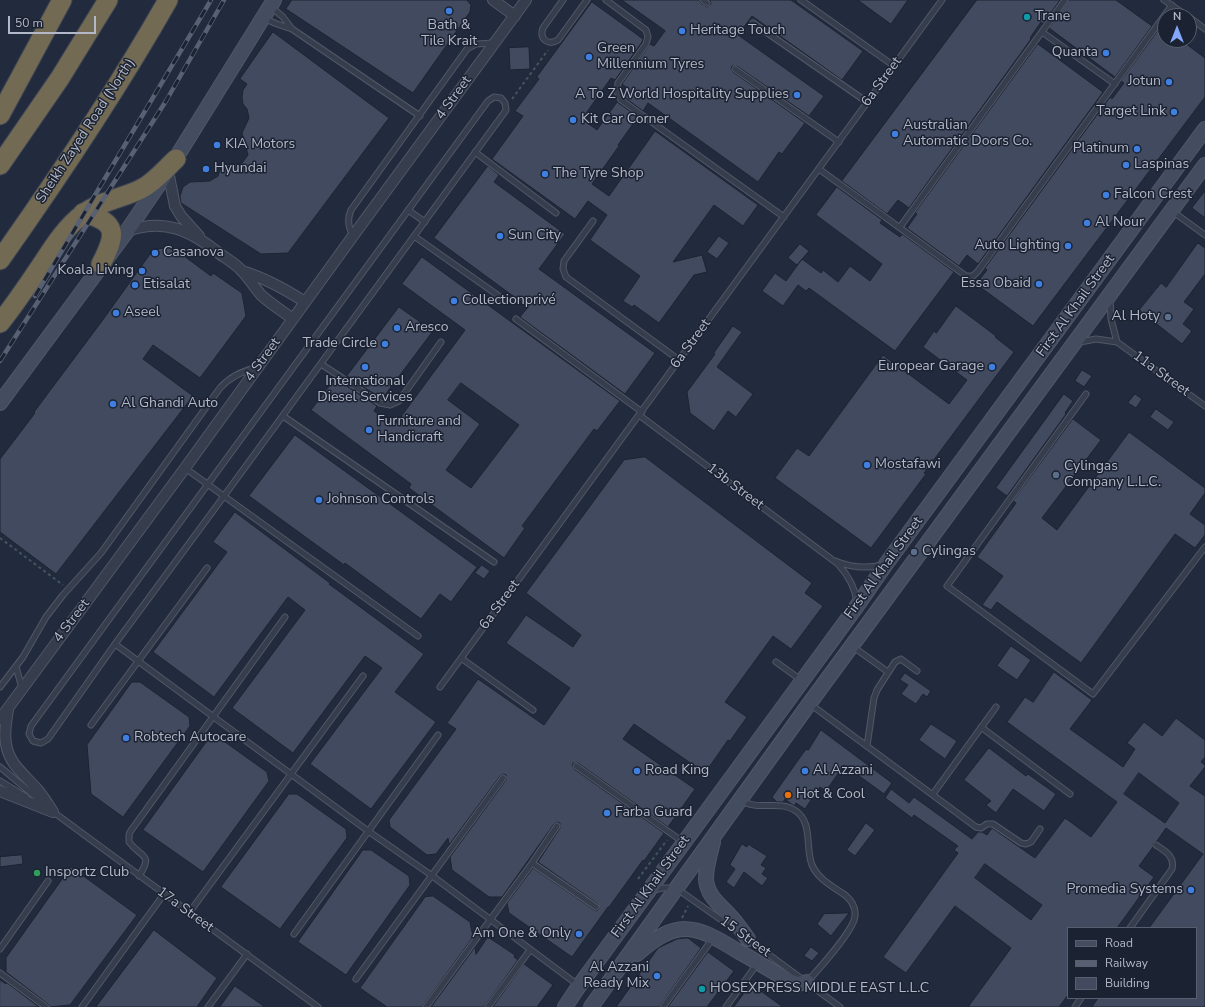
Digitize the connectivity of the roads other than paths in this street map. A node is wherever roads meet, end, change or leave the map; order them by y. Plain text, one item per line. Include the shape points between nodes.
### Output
1 (62, 0) edge
2 (108, 0) edge
3 (168, 0) edge
4 (493, 0) edge
5 (526, 0) edge
6 (563, 0) edge
7 (588, 0) edge
8 (606, 0) edge
9 (800, 0) edge
10 (942, 0) edge
11 (1065, 0) edge
12 (1164, 0) edge
13 (1172, 5) junction
14 (269, 8) edge
15 (1176, 8) edge
16 (515, 16) junction
17 (754, 23) dead end
18 (292, 29) junction
19 (1042, 32) junction
20 (494, 42) junction
21 (894, 66) junction
22 (735, 69) dead end
23 (1115, 84) junction
24 (867, 102) junction
25 (0, 115) edge
26 (420, 116) junction
27 (1205, 129) edge
28 (839, 142) junction
29 (475, 152) junction
30 (0, 165) edge
31 (172, 165) junction
32 (1205, 165) edge
33 (819, 169) junction
34 (408, 210) junction
35 (1171, 211) junction
36 (556, 212) dead end
37 (83, 213) junction
38 (784, 217) junction
39 (593, 221) dead end
40 (425, 222) junction
41 (900, 227) junction
42 (127, 231) junction
43 (1205, 235) edge
44 (353, 236) junction
45 (414, 236) junction
46 (203, 240) junction
47 (0, 260) edge
48 (101, 264) junction
49 (242, 271) junction
50 (1110, 296) junction
51 (506, 301) dead end
52 (305, 302) junction
53 (293, 319) junction
54 (516, 319) dead end
55 (0, 323) edge
56 (441, 342) dead end
57 (1117, 342) junction
58 (1075, 343) junction
59 (679, 360) junction
60 (321, 364) junction
61 (257, 368) junction
62 (1086, 394) dead end
63 (1205, 398) edge
64 (0, 403) edge
65 (1203, 405) edge
66 (641, 414) junction
67 (283, 416) junction
68 (186, 468) junction
69 (208, 484) junction
70 (224, 496) junction
71 (1205, 547) edge
72 (831, 559) junction
73 (494, 562) dead end
74 (886, 564) junction
75 (207, 568) dead end
76 (857, 606) junction
77 (285, 617) dead end
78 (418, 636) dead end
79 (115, 644) junction
80 (852, 645) junction
81 (461, 658) junction
82 (138, 661) junction
83 (776, 662) dead end
84 (16, 668) junction
85 (917, 671) dead end
86 (888, 672) junction
87 (363, 676) dead end
88 (802, 681) junction
89 (0, 687) edge
90 (440, 687) dead end
91 (22, 688) junction
92 (809, 704) junction
93 (996, 707) dead end
94 (8, 708) junction
95 (533, 710) dead end
96 (213, 717) junction
97 (0, 719) edge
98 (91, 725) dead end
99 (981, 727) junction
100 (438, 735) dead end
101 (867, 746) junction
102 (576, 766) dead end
103 (0, 767) edge
104 (291, 774) junction
105 (503, 778) dead end
106 (0, 781) edge
107 (0, 791) edge
108 (933, 794) junction
109 (1070, 794) dead end
110 (740, 800) junction
111 (53, 812) junction
112 (557, 826) dead end
113 (1040, 828) dead end
114 (368, 831) junction
115 (713, 838) junction
116 (684, 842) junction
117 (1156, 845) dead end
118 (532, 863) junction
119 (431, 875) junction
120 (139, 876) junction
121 (48, 881) dead end
122 (676, 890) junction
123 (164, 894) junction
124 (644, 896) junction
125 (596, 908) dead end
126 (189, 913) junction
127 (489, 920) junction
128 (1131, 927) edge
129 (294, 934) dead end
130 (714, 936) junction
131 (748, 939) junction
132 (0, 949) edge
133 (530, 950) junction
134 (247, 954) junction
135 (758, 963) junction
136 (618, 970) junction
137 (0, 973) edge
138 (356, 978) dead end
139 (807, 982) junction
140 (579, 986) junction
141 (46, 1007) edge
142 (82, 1007) edge
143 (208, 1007) edge
144 (318, 1007) edge
145 (426, 1007) edge
146 (488, 1007) edge
147 (565, 1007) edge
148 (591, 1007) edge
149 (663, 1007) edge
150 (726, 1007) edge
151 (840, 1007) edge

1 - 25 highway
2 - 30 highway via 60,78
3 - 47 highway, Sheikh Zayed Road (North) via 80,142
4 - 16 street
5 - 16 street, 4 Street
6 - 7 lane via 543,28 542,37 549,42 558,40
8 - 38 lane via 646,30 648,37 646,44 618,83 617,92 621,100
9 - 21 lane
10 - 21 lane, 6a Street
11 - 19 lane
12 - 13 lane
13 - 15 lane
13 - 23 lane
14 - 18 lane via 283,17
14 - 18 lane via 277,24
14 - 31 main road
16 - 20 street, 4 Street
17 - 24 lane
18 - 26 lane
19 - 23 lane
19 - 41 lane
20 - 26 lane via 476,44 467,49
20 - 44 street, 4 Street
21 - 24 lane, 6a Street
22 - 28 lane
23 - 41 lane via 976,274 966,276
24 - 28 lane, 6a Street
26 - 44 lane via 351,210 348,226
27 - 74 main road, First Al Khail Street
28 - 33 lane, 6a Street
29 - 34 lane via 504,113 506,107 501,98 494,97 488,101
29 - 36 lane
29 - 40 lane
31 - 37 highway via 148,185 94,206
31 - 42 main road
31 - 46 street via 172,198 178,211
32 - 35 main road, First Al Khail Street
33 - 38 lane, 6a Street
33 - 41 lane
34 - 40 lane
34 - 69 lane
35 - 43 lane
35 - 50 main road, First Al Khail Street
37 - 48 highway via 102,219 108,223 111,230 111,241
37 - 55 highway via 59,239
38 - 59 lane, 6a Street
39 - 59 lane via 564,261 566,277
40 - 45 lane
42 - 46 street via 140,226 168,226
42 - 48 main road
44 - 52 street, 4 Street
45 - 51 lane
45 - 60 lane
46 - 49 street
48 - 64 main road
49 - 52 street via 281,286
49 - 53 street via 262,295
50 - 57 lane via 1111,319
50 - 58 main road, First Al Khail Street
52 - 53 street, 4 Street
53 - 61 street, 4 Street
54 - 66 lane, 13b Street
56 - 60 lane via 399,401 390,405 380,403
57 - 58 lane, 11a Street via 1096,339
57 - 65 lane, 11a Street
58 - 80 main road, First Al Khail Street
59 - 66 lane, 6a Street
60 - 67 lane
61 - 68 street, 4 Street
61 - 84 lane via 236,374 220,388 101,553 46,617
62 - 71 lane via 947,586 1093,694
63 - 65 lane
66 - 72 lane, 13b Street
66 - 81 lane, 6a Street
67 - 70 lane
67 - 73 lane
68 - 69 lane
68 - 91 street, 4 Street
69 - 70 lane
69 - 79 lane via 31,726 29,734 33,741 41,743 48,738
70 - 78 lane
70 - 79 lane
72 - 74 lane, 13b Street via 858,567
72 - 76 lane, 13b Street via 849,579
74 - 76 main road, First Al Khail Street
75 - 82 lane
76 - 88 main road, First Al Khail Street
77 - 96 lane
79 - 82 lane
80 - 86 lane
80 - 92 main road, First Al Khail Street
81 - 90 lane, 6a Street
81 - 95 lane
82 - 96 lane
82 - 98 lane
83 - 88 lane
84 - 89 lane
84 - 91 lane
85 - 86 lane via 899,659
86 - 101 lane via 874,698
87 - 104 lane
88 - 116 main road, First Al Khail Street
91 - 94 street, 4 Street
92 - 101 lane
92 - 110 main road, First Al Khail Street
93 - 99 lane
94 - 97 street, 4 Street
94 - 111 street, 17a Street via 5,738 11,760 20,773 38,790
96 - 104 lane
96 - 120 lane via 130,832 128,839 146,859 146,866
99 - 108 lane
99 - 109 lane
100 - 114 lane
101 - 108 lane
102 - 116 lane
103 - 111 lane, 17a Street
104 - 114 lane
104 - 126 lane
105 - 119 lane
106 - 111 lane, 17a Street
107 - 111 street, 17a Street
108 - 113 lane via 976,827 995,825 1023,844 1029,844
110 - 115 main road, First Al Khail Street
110 - 139 lane via 754,806 779,806 796,810 806,824 808,852 813,868 823,880 853,904 855,915 852,925 827,960
111 - 120 lane, 17a Street
112 - 118 lane
114 - 119 lane
114 - 129 lane
115 - 122 main road, First Al Khail Street
115 - 131 main road via 706,877 709,890 715,901
116 - 124 main road, First Al Khail Street
117 - 128 lane via 1170,856 1172,869
118 - 125 lane
118 - 127 lane
119 - 127 lane
119 - 138 lane
120 - 123 lane, 17a Street
121 - 132 lane
122 - 124 lane via 663,888
122 - 131 lane, 15 Street
122 - 136 main road, First Al Khail Street
123 - 126 lane, 17a Street
123 - 142 lane
124 - 140 main road, First Al Khail Street
126 - 134 lane, 17a Street
127 - 133 lane
127 - 145 lane
130 - 135 main road
130 - 136 main road via 696,930 668,932 652,941
130 - 149 lane
131 - 139 lane, 15 Street
133 - 140 lane
133 - 146 lane
134 - 143 lane
134 - 144 lane, 17a Street
135 - 139 main road via 793,983
135 - 150 lane
136 - 148 main road, First Al Khail Street
137 - 141 lane
139 - 151 lane, 15 Street
140 - 147 main road, First Al Khail Street

